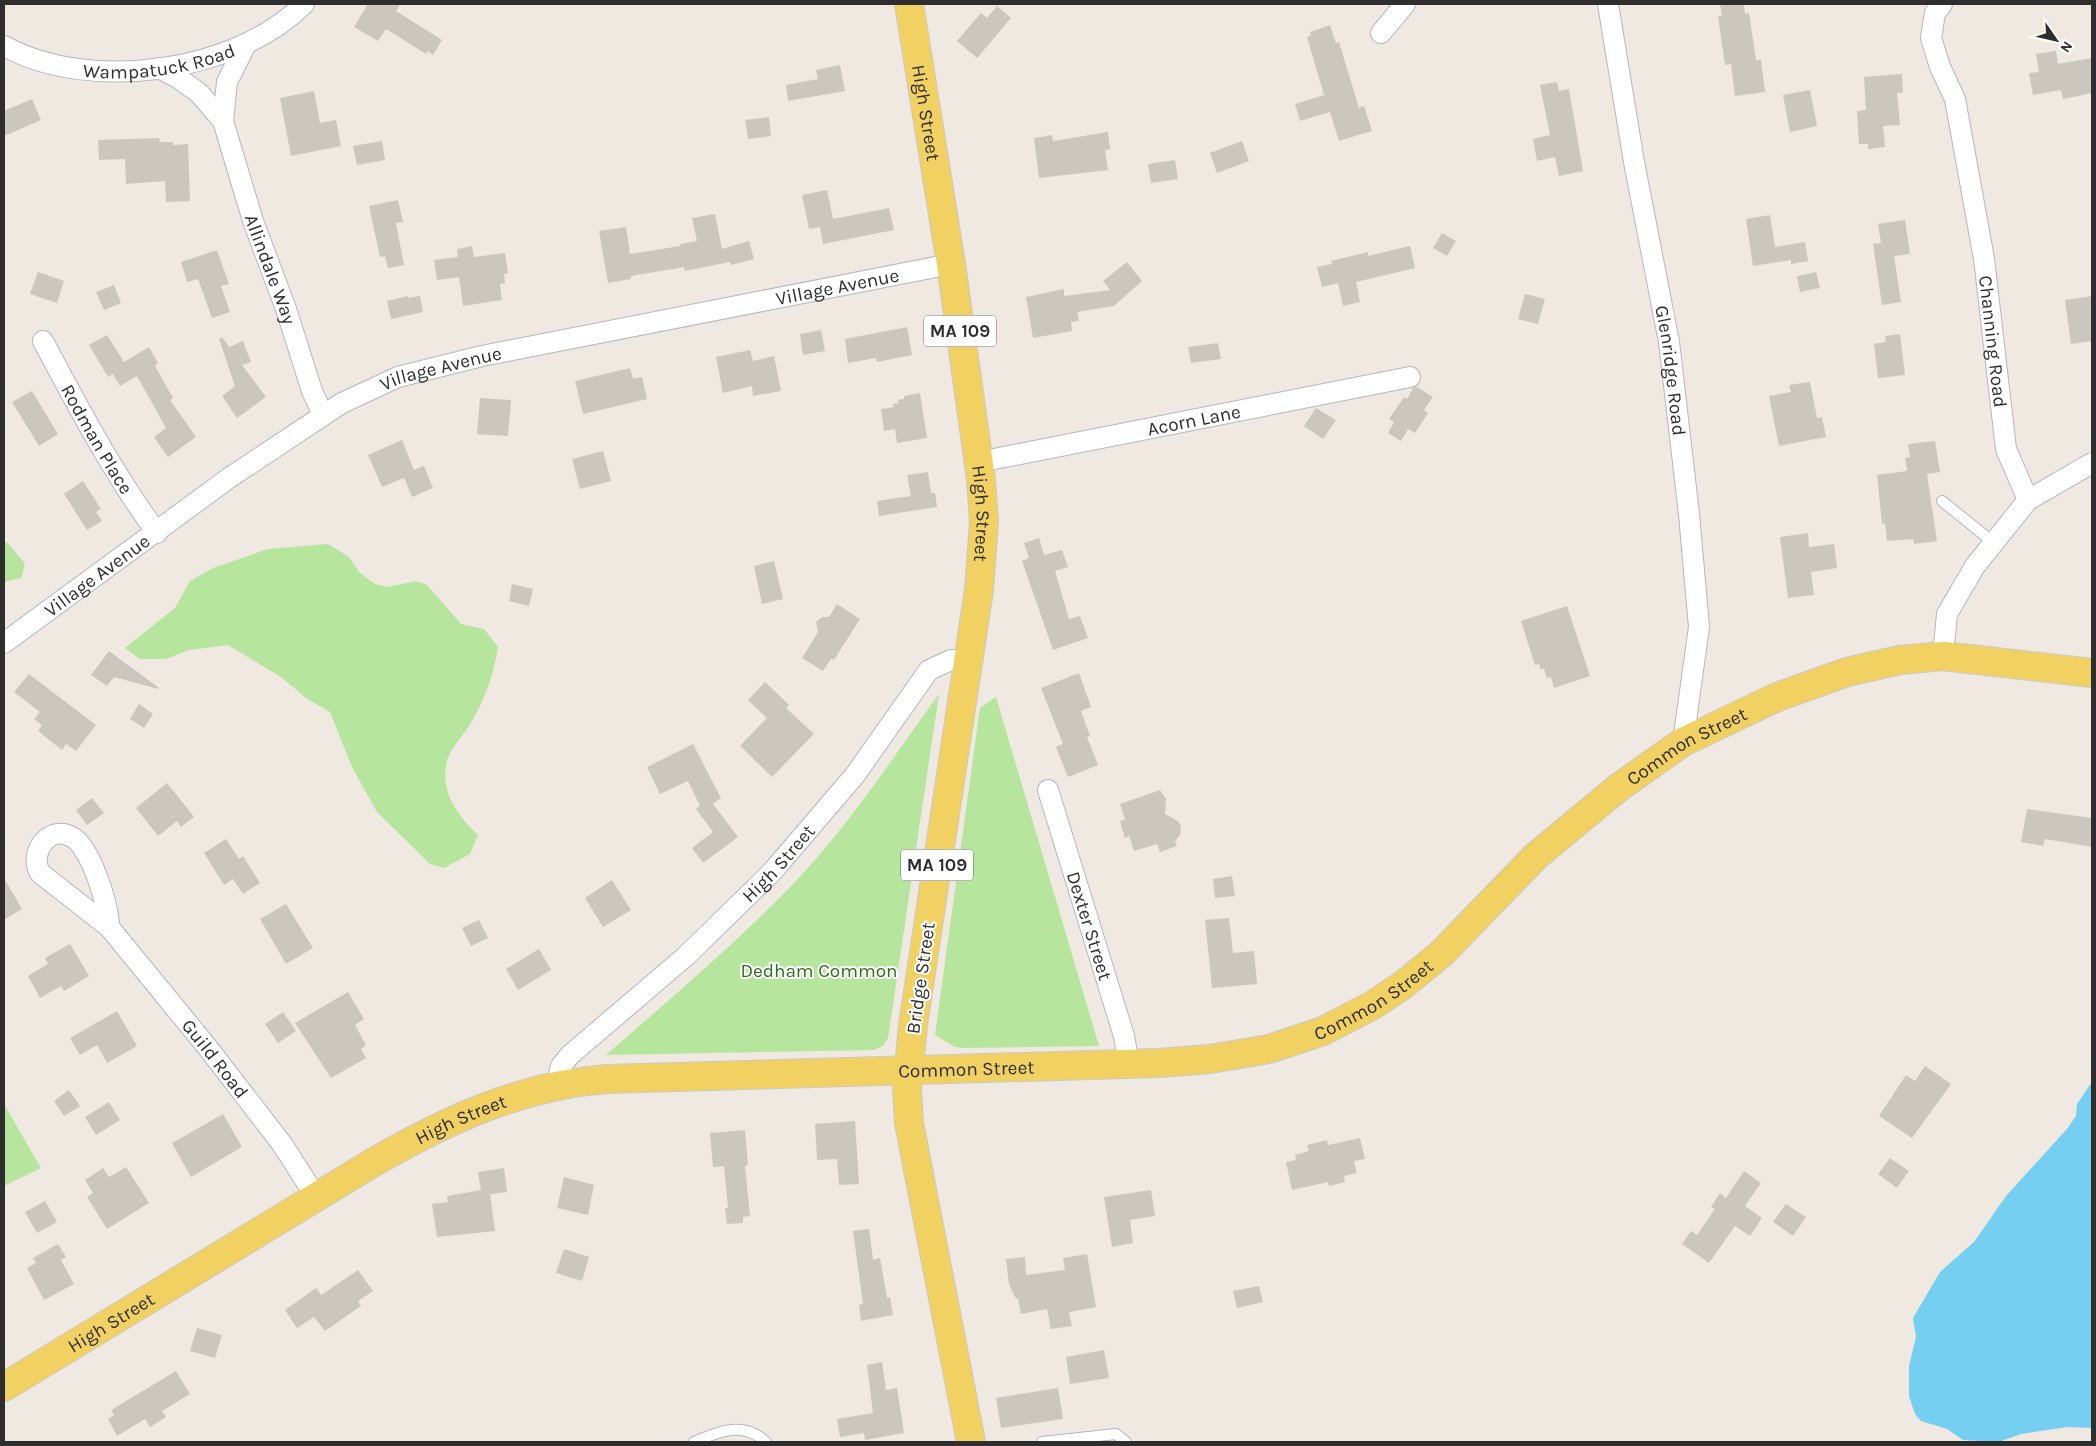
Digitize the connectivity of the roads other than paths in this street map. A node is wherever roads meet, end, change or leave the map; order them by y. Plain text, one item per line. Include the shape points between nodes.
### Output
1 (304, 4) edge
2 (909, 4) edge
3 (1405, 4) edge
4 (1608, 4) edge
5 (1942, 4) edge
6 (1381, 33) dead end
7 (246, 44) junction
8 (4, 46) edge
9 (159, 68) junction
10 (223, 121) junction
11 (950, 264) junction
12 (43, 342) dead end
13 (1410, 377) dead end
14 (323, 415) junction
15 (979, 462) junction
16 (2092, 463) edge
17 (2028, 500) junction
18 (1942, 502) dead end
19 (157, 533) junction
20 (1994, 543) junction
21 (4, 643) edge
22 (1943, 656) junction
23 (967, 660) junction
24 (2092, 673) edge
25 (1683, 742) junction
26 (1048, 790) dead end
27 (109, 928) junction
28 (1129, 1064) junction
29 (908, 1070) junction
30 (558, 1084) junction
31 (316, 1197) junction
32 (4, 1386) edge
33 (694, 1442) edge
34 (766, 1442) edge
35 (971, 1442) edge
36 (1042, 1442) edge
37 (1126, 1442) edge

1 - 7 street, Wampatuck Road via 272,30
2 - 11 main road, High Street / MA 109
3 - 6 street
4 - 25 street, Glenridge Road via 1669,342 1689,514 1699,628
5 - 17 street, Channing Road via 1935,13 1931,38 1955,98 1984,260 2006,449
7 - 9 street, Wampatuck Road
7 - 10 street, Allindale Way via 227,82
8 - 9 street, Wampatuck Road via 43,62 85,71 115,73
9 - 10 street, Allindale Way via 199,94
10 - 14 street, Allindale Way via 253,221
11 - 14 street, Village Avenue via 435,366 368,389
11 - 15 main road, High Street / MA 109
12 - 19 street, Rodman Place via 133,500
13 - 15 street, Acorn Lane
14 - 19 street, Village Avenue via 229,478
15 - 23 main road, High Street / MA 109 via 983,538 979,590
16 - 17 street
17 - 20 street
18 - 20 lane
19 - 21 street, Village Avenue
20 - 22 street via 1975,566 1947,614
22 - 24 main road, Common Street
22 - 25 main road, Common Street via 1900,660 1847,672 1778,697
23 - 29 main road, Bridge Street / MA 109
23 - 30 street, High Street via 943,662 923,676 855,775 795,846 706,938 570,1055 561,1066
25 - 28 main road, Common Street via 1618,788 1536,856 1441,954 1420,973 1373,1005 1323,1031 1269,1049 1210,1059
26 - 28 street, Dexter Street via 1124,1036
27 - 27 street, Guild Road via 103,894 84,850 66,834 51,837 38,849 36,866 40,873
27 - 31 street, Guild Road via 198,1034 282,1144
28 - 29 main road, Common Street
29 - 30 main road, Common Street via 607,1079
29 - 35 main road, Bridge Street / MA 109 via 911,1142
30 - 31 main road, High Street via 502,1100 449,1122
31 - 32 main road, High Street
33 - 34 lane via 714,1434 746,1428
36 - 37 lane via 1116,1434

